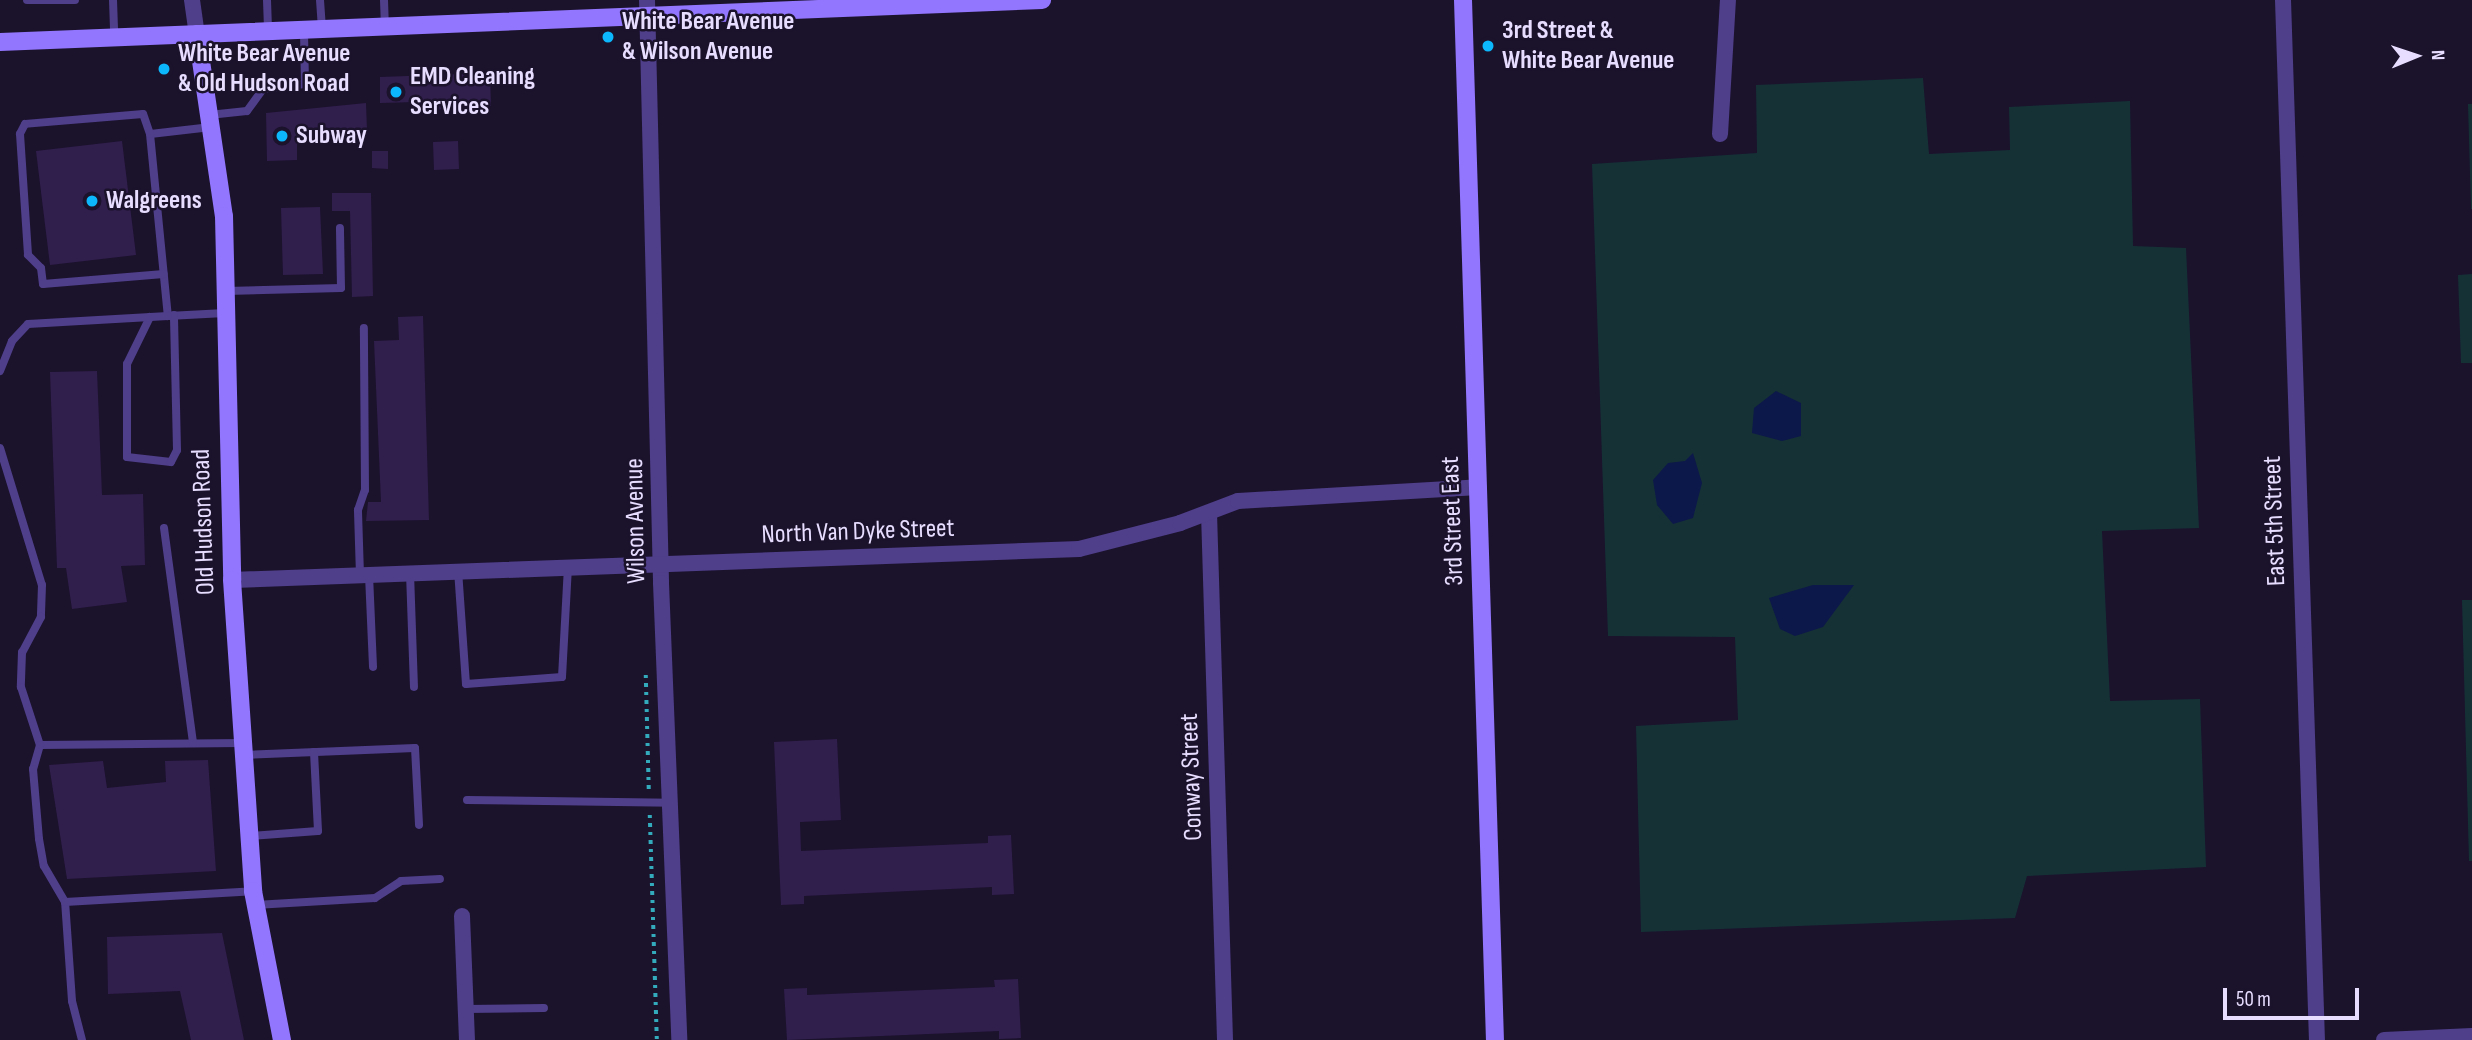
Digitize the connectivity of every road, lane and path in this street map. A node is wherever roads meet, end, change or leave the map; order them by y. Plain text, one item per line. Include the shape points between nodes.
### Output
1 (27, 0) edge
2 (75, 0) edge
3 (113, 0) edge
4 (192, 0) edge
5 (267, 0) edge
6 (320, 0) edge
7 (384, 0) edge
8 (1042, 0) edge
9 (1464, 0) edge
10 (1728, 0) edge
11 (2283, 0) edge
12 (920, 2) edge
13 (647, 8) edge
14 (385, 26) junction
15 (313, 29) junction
16 (268, 31) junction
17 (197, 34) junction
18 (114, 37) junction
19 (0, 42) edge
20 (210, 121) junction
21 (150, 134) junction
22 (1720, 134) dead end
23 (340, 228) dead end
24 (164, 274) junction
25 (225, 290) junction
26 (225, 313) junction
27 (171, 316) junction
28 (150, 317) junction
29 (364, 328) dead end
30 (0, 371) edge
31 (0, 447) edge
32 (1479, 487) junction
33 (1209, 513) junction
34 (164, 528) dead end
35 (662, 564) junction
36 (568, 565) junction
37 (458, 570) junction
38 (410, 573) junction
39 (365, 575) junction
40 (232, 580) junction
41 (373, 667) dead end
42 (414, 687) dead end
43 (193, 743) junction
44 (40, 745) junction
45 (242, 749) junction
46 (314, 752) junction
47 (467, 800) dead end
48 (671, 803) junction
49 (419, 825) dead end
50 (249, 836) junction
51 (440, 879) dead end
52 (254, 898) junction
53 (65, 902) junction
54 (462, 916) dead end
55 (544, 1008) dead end
56 (466, 1009) junction
57 (2472, 1036) edge
58 (82, 1040) edge
59 (282, 1040) edge
60 (467, 1040) edge
61 (679, 1040) edge
62 (1225, 1040) edge
63 (1495, 1040) edge
64 (2317, 1040) edge
65 (2384, 1040) edge

1 - 2 lane
3 - 18 lane
4 - 17 street, Old Hudson Road
5 - 16 lane
6 - 15 lane
7 - 14 lane
8 - 12 street
9 - 32 street, 3rd Street East
10 - 22 street
11 - 64 street, East 5th Street
12 - 13 street
13 - 14 street
13 - 35 street, Wilson Avenue
14 - 15 street
15 - 16 street
15 - 20 lane via 304,84 263,89 247,111
16 - 17 street
17 - 18 street
17 - 20 street, Old Hudson Road
18 - 19 street
20 - 21 lane
20 - 25 street, Old Hudson Road via 224,216
21 - 24 lane
21 - 24 lane via 142,114 25,124 20,134 28,255 41,268 43,284
23 - 25 lane via 341,288
24 - 27 lane
25 - 26 street, Old Hudson Road
26 - 27 lane
26 - 40 street, Old Hudson Road
27 - 28 lane
27 - 28 lane via 177,450 171,462 127,457 127,364
28 - 30 lane via 28,324 12,341
29 - 39 lane via 365,490 358,510
31 - 44 lane via 42,585 41,617 22,652 21,687
32 - 33 street, North Van Dyke Street via 1238,502
32 - 63 street, 3rd Street East
33 - 35 street, North Van Dyke Street via 1079,549
33 - 62 street, Conway Street
34 - 43 lane
35 - 36 street, North Van Dyke Street
35 - 48 street, Wilson Avenue
36 - 37 street, North Van Dyke Street
36 - 37 lane via 562,677 466,684
37 - 38 street, North Van Dyke Street
38 - 39 street, North Van Dyke Street
38 - 42 lane
39 - 40 street, North Van Dyke Street
39 - 41 lane
40 - 45 street, Old Hudson Road
43 - 44 lane
43 - 45 lane
44 - 53 lane via 33,769 39,839 44,866
45 - 46 lane
45 - 50 street, Old Hudson Road
46 - 49 lane via 415,748
46 - 50 lane via 318,831
47 - 48 lane
48 - 61 street, Wilson Avenue
50 - 52 street, Old Hudson Road
51 - 52 lane via 401,881 375,898
52 - 53 lane
52 - 59 street, Old Hudson Road
53 - 58 lane via 72,1001
54 - 56 street
55 - 56 lane
56 - 60 street
57 - 65 street

